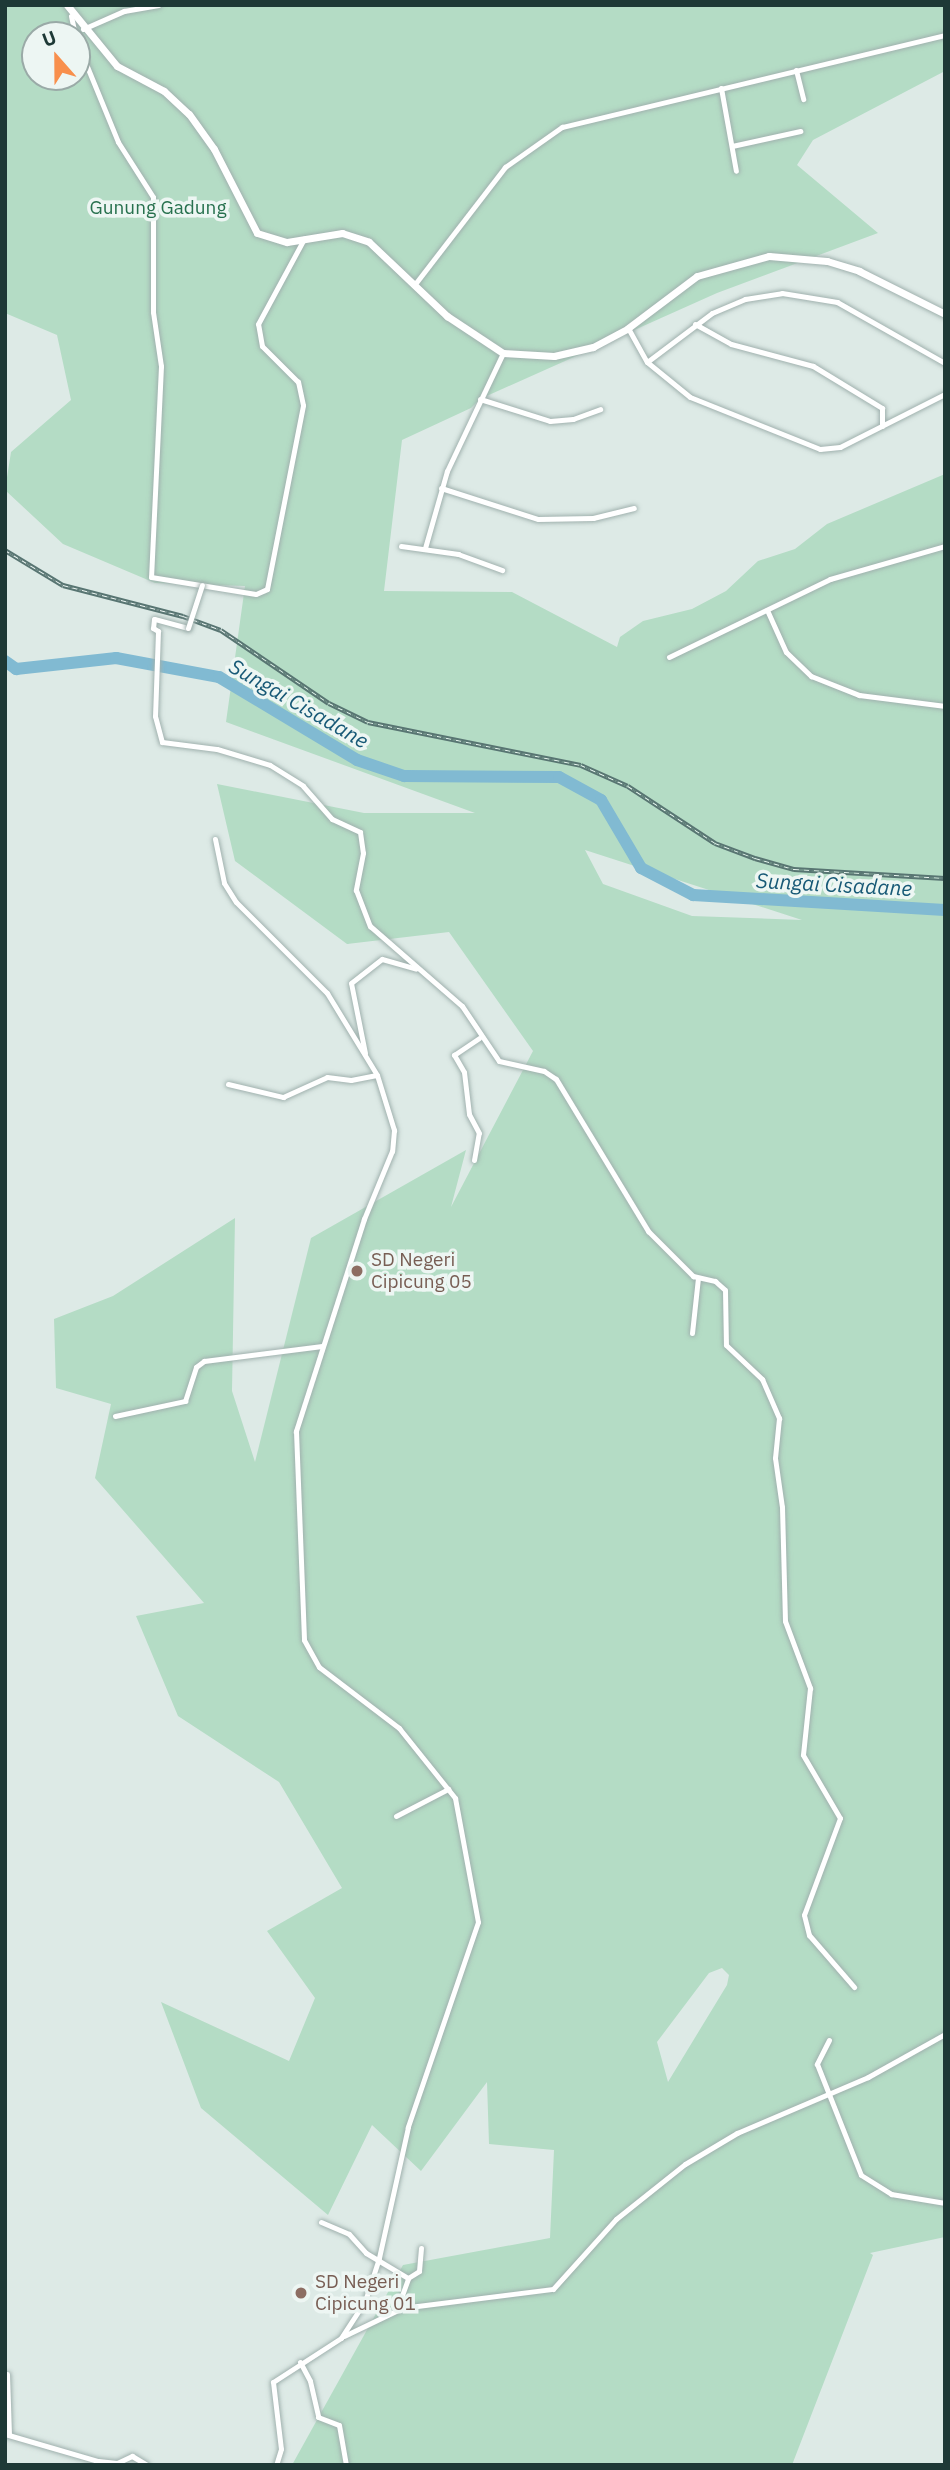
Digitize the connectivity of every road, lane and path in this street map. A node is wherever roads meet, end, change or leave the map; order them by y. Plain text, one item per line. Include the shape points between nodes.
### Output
1 (67, 5) edge
2 (158, 5) edge
3 (71, 16) junction
4 (72, 21) edge
5 (76, 21) edge
6 (91, 25) edge
7 (945, 36) edge
8 (91, 38) edge
9 (796, 70) junction
10 (91, 75) edge
11 (721, 88) junction
12 (803, 99) dead end
13 (800, 131) dead end
14 (732, 146) junction
15 (736, 171) dead end
16 (304, 239) junction
17 (415, 284) junction
18 (945, 314) edge
19 (695, 324) junction
20 (628, 328) junction
21 (503, 353) junction
22 (647, 362) junction
23 (945, 363) edge
24 (945, 394) edge
25 (480, 399) junction
26 (600, 409) dead end
27 (882, 426) junction
28 (441, 488) junction
29 (634, 508) dead end
30 (401, 546) dead end
31 (945, 546) edge
32 (425, 548) junction
33 (502, 570) dead end
34 (202, 585) junction
35 (767, 610) junction
36 (669, 657) dead end
37 (945, 706) edge
38 (215, 839) dead end
39 (419, 971) junction
40 (479, 1038) junction
41 (366, 1056) junction
42 (377, 1075) junction
43 (228, 1084) dead end
44 (474, 1160) dead end
45 (698, 1278) junction
46 (692, 1333) dead end
47 (322, 1346) junction
48 (115, 1416) dead end
49 (448, 1789) junction
50 (396, 1816) dead end
51 (854, 1987) dead end
52 (945, 2034) edge
53 (830, 2040) dead end
54 (827, 2095) junction
55 (945, 2203) edge
56 (321, 2222) dead end
57 (421, 2248) dead end
58 (379, 2258) junction
59 (408, 2278) junction
60 (397, 2309) junction
61 (341, 2338) junction
62 (300, 2362) junction
63 (7, 2374) dead end
64 (7, 2434) edge
65 (147, 2465) edge
66 (276, 2465) edge
67 (346, 2465) edge

1 - 3 street
2 - 6 street via 124,11
3 - 4 street
3 - 5 street
7 - 9 street
8 - 16 street via 117,66 164,92 190,114 214,149 257,233 274,241
9 - 11 street
9 - 12 street
10 - 34 street via 118,142 153,197 153,312 161,366 151,577
11 - 14 street
11 - 17 street via 580,121 545,136 505,167
13 - 14 street
14 - 15 street
16 - 17 street via 349,234 369,242
16 - 34 street via 258,324 262,346 298,382 303,405 267,589 256,594
17 - 21 street via 447,316
18 - 20 street via 859,271 827,261 769,256 697,276
19 - 22 street
19 - 23 street via 745,299 803,293 854,309
19 - 27 street via 731,344 813,366 882,408
20 - 21 street via 574,353
20 - 22 street
21 - 25 street
22 - 27 street via 690,397 820,449 840,447
24 - 27 street
25 - 26 street via 550,421
25 - 28 street
28 - 29 street via 538,519 573,521
28 - 32 street
30 - 32 street
31 - 35 street via 830,579
32 - 33 street
34 - 39 street, bridge via 188,628 155,619 156,726 162,742 217,748 270,765 303,786 332,819 360,832 363,853 356,890 365,920
35 - 36 street
35 - 37 street via 786,652 811,676 859,695
38 - 41 street via 224,883 236,902 317,979
39 - 40 street via 462,1006
39 - 41 street via 382,959 351,983
40 - 44 street via 454,1055 464,1072 469,1114 479,1133
40 - 45 street via 503,1064 544,1071 555,1079 648,1231
41 - 42 street
42 - 43 street via 351,1080 327,1077 283,1097
42 - 47 street via 394,1141
45 - 46 street
45 - 51 street via 715,1281 725,1290 726,1345 762,1379 779,1418 775,1458 782,1507 785,1621 810,1688 803,1755 839,1818 804,1915 809,1935
47 - 48 street via 204,1361 195,1367 185,1401
47 - 49 street via 296,1431 304,1640 319,1667 399,1728
49 - 50 street
49 - 58 street via 457,1805 478,1927 408,2127
52 - 54 street
53 - 54 street via 817,2064
54 - 55 street via 864,2180 901,2197
54 - 60 street via 737,2133 685,2164 616,2219 553,2289
56 - 58 street via 349,2234 366,2253
57 - 59 street via 419,2272
58 - 59 street
58 - 61 street via 365,2301
59 - 60 street
60 - 61 street
61 - 62 street
62 - 66 street via 273,2382 281,2449
62 - 67 street via 310,2381 318,2417 339,2425
63 - 64 street
64 - 65 street via 97,2461 117,2463 132,2456

